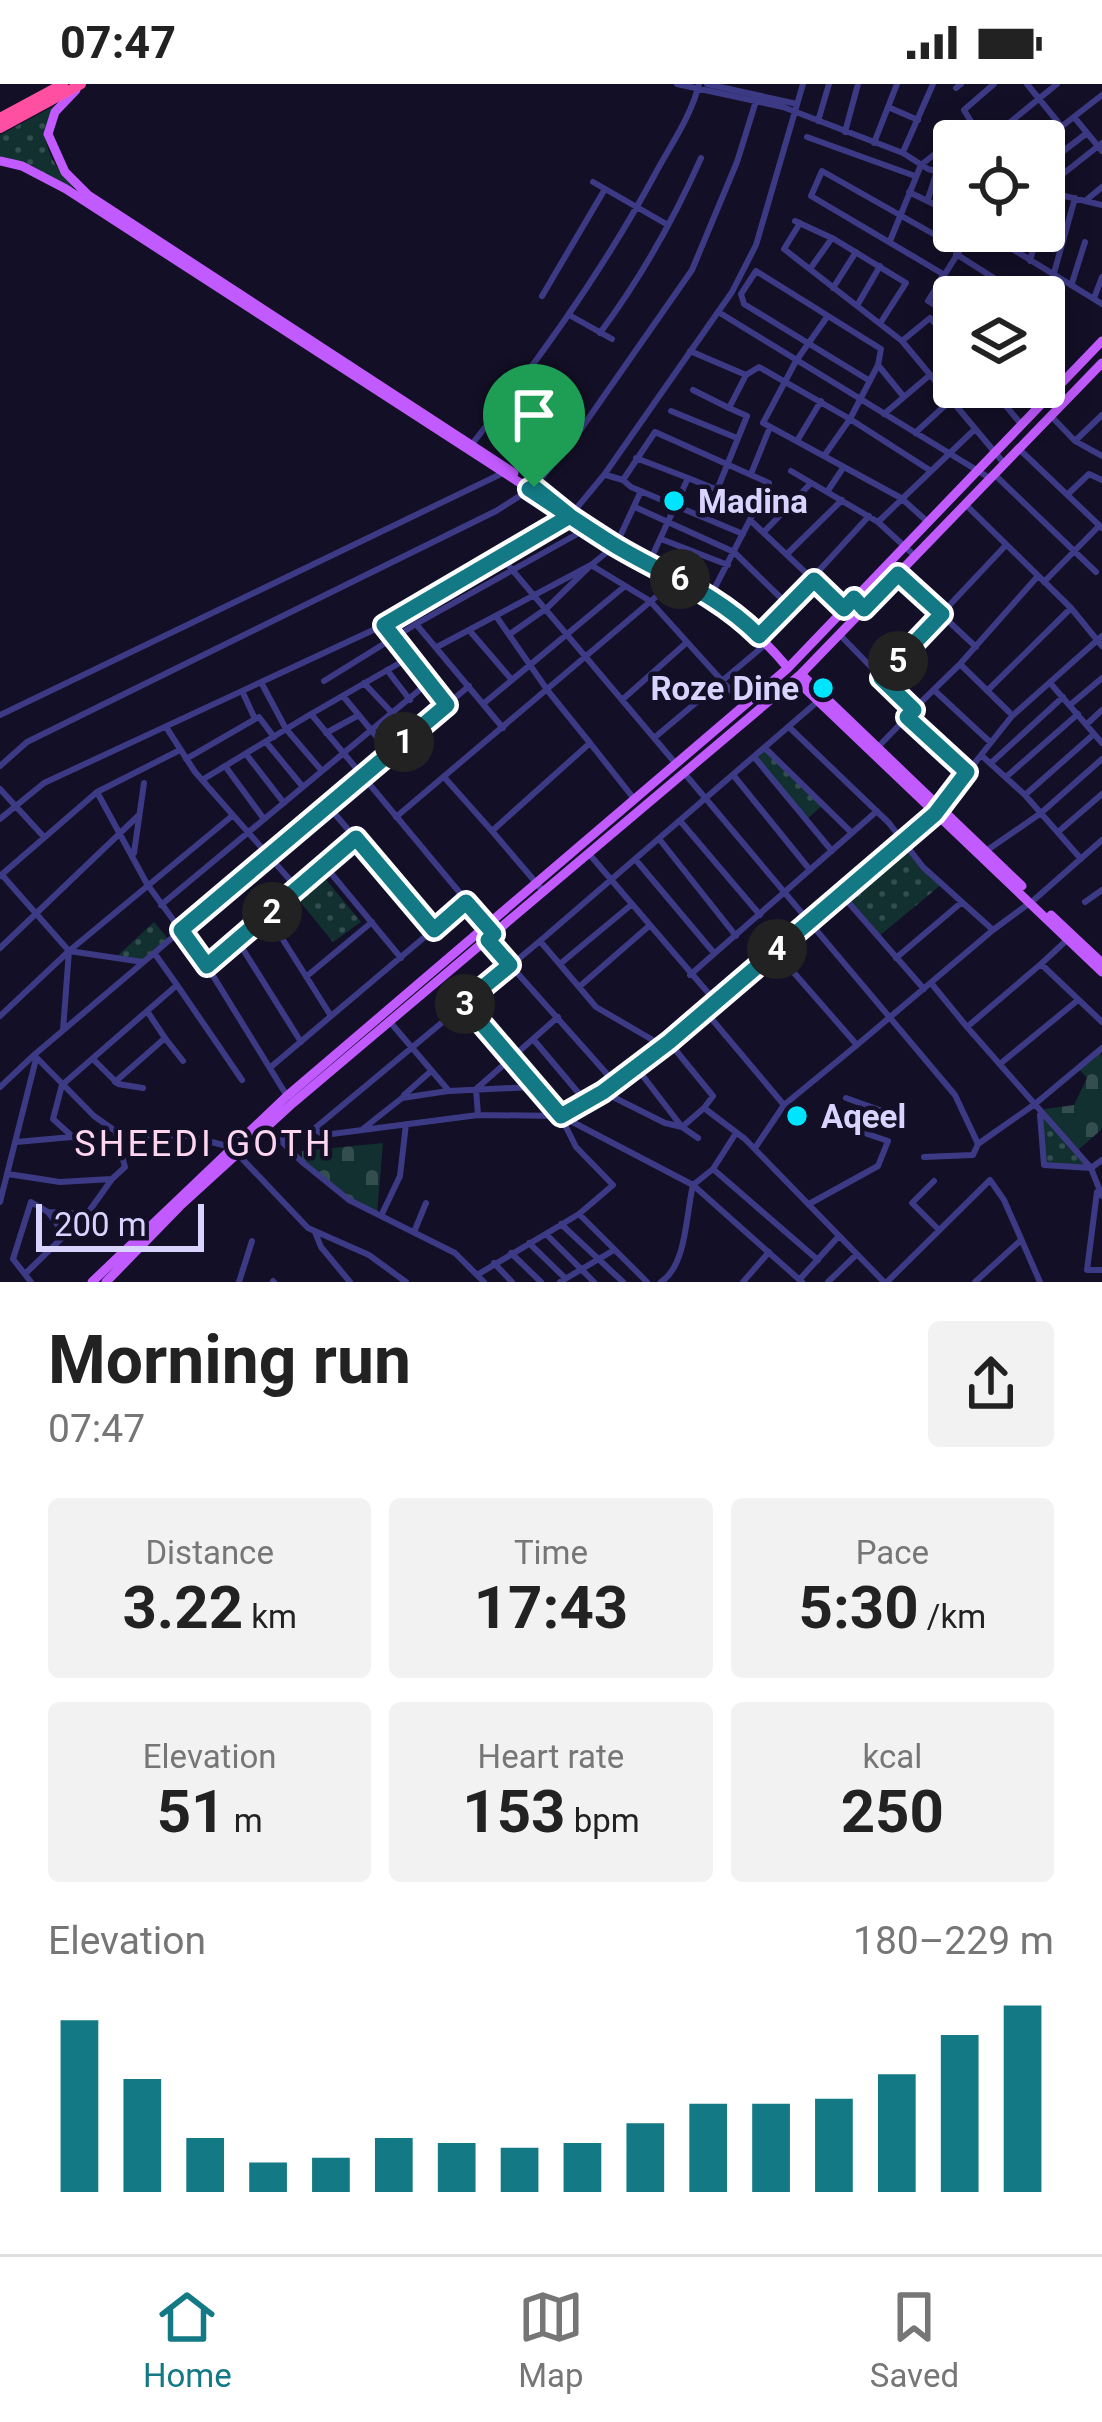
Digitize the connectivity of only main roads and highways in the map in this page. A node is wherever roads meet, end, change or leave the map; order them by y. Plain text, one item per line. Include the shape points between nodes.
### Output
1 (63, 84) edge
2 (82, 84) edge
3 (0, 118) edge
4 (0, 128) edge
5 (0, 160) edge
6 (1102, 341) edge
7 (1102, 363) edge
8 (986, 473) junction
9 (532, 488) junction
10 (854, 598) junction
11 (864, 609) junction
12 (788, 668) junction
13 (798, 677) junction
14 (873, 752) junction
15 (676, 764) junction
16 (686, 774) junction
17 (937, 811) junction
18 (1033, 900) junction
19 (490, 934) junction
20 (1102, 963) edge
21 (1102, 972) edge
22 (290, 1100) junction
23 (235, 1151) junction
24 (92, 1282) edge
25 (106, 1282) edge

1 - 3 highway
2 - 4 highway
2 - 9 main road via 48,126 53,152 88,195
5 - 9 main road via 66,190
6 - 8 main road via 994,452
7 - 8 main road
8 - 10 main road
8 - 11 main road
9 - 12 main road via 616,545 712,595
10 - 11 main road
10 - 12 main road
11 - 13 main road
12 - 15 main road
13 - 14 main road
13 - 14 main road
13 - 16 main road
14 - 17 main road
15 - 16 main road
15 - 19 main road via 534,881
16 - 19 main road
17 - 18 main road
17 - 18 main road
18 - 20 main road
18 - 21 main road
19 - 22 main road
19 - 22 main road
22 - 23 main road
22 - 23 main road
23 - 24 main road
23 - 25 main road

